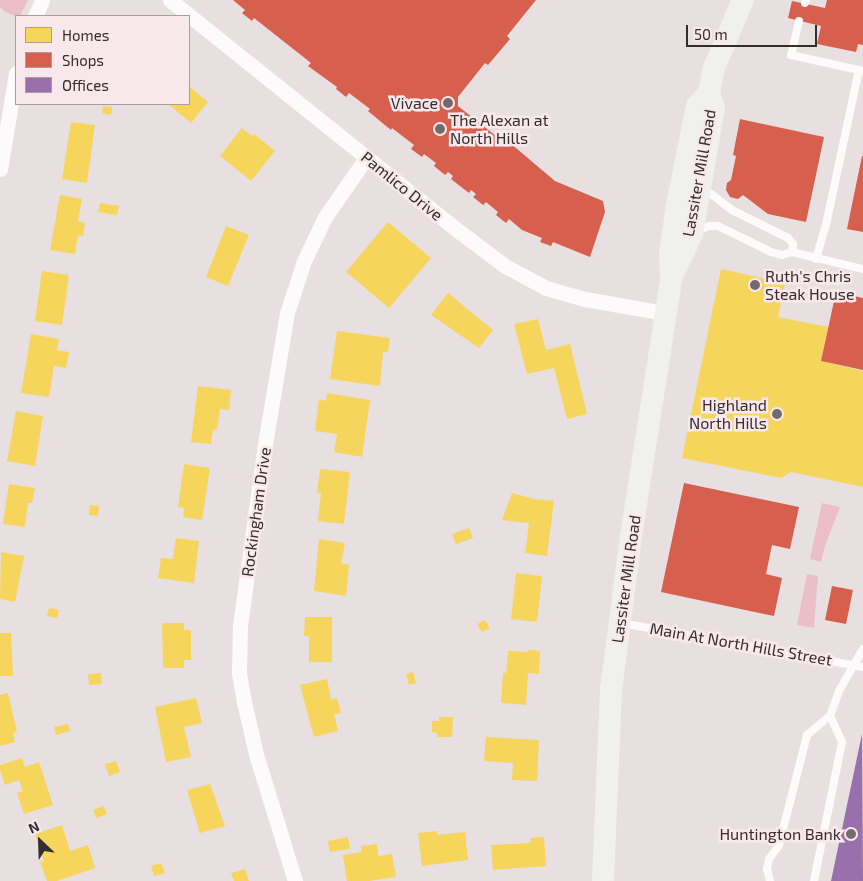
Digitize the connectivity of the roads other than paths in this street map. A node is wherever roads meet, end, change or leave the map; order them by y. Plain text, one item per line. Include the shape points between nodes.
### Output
1 (42, 0) edge
2 (170, 0) edge
3 (743, 0) edge
4 (35, 15) edge
5 (189, 15) edge
6 (190, 16) edge
7 (800, 21) dead end
8 (861, 71) edge
9 (15, 79) edge
10 (709, 93) junction
11 (366, 158) junction
12 (0, 169) edge
13 (700, 186) junction
14 (692, 234) junction
15 (792, 252) junction
16 (816, 259) junction
17 (863, 269) edge
18 (671, 280) junction
19 (664, 313) junction
20 (619, 622) junction
21 (863, 649) edge
22 (853, 665) junction
23 (863, 667) edge
24 (830, 716) junction
25 (295, 881) edge
26 (603, 881) edge
27 (770, 881) edge
28 (814, 881) edge

1 - 4 street
2 - 5 street, Pamlico Drive
3 - 10 main road, Lassiter Mill Road via 714,68
6 - 11 street, Pamlico Drive
7 - 8 lane via 791,55
8 - 16 lane
9 - 12 street
10 - 13 main road, Lassiter Mill Road via 714,108
10 - 18 main road, Lassiter Mill Road via 697,106 679,194 670,254
11 - 19 street, Pamlico Drive via 498,260 546,288
11 - 25 street, Rockingham Drive via 325,217 291,298 280,344 240,626 244,702
13 - 14 main road, Lassiter Mill Road
13 - 15 lane via 734,211 788,238 793,244
14 - 15 lane via 709,226 718,226 771,252 782,255
14 - 18 main road, Lassiter Mill Road
15 - 16 lane
16 - 17 lane
18 - 19 main road, Lassiter Mill Road
19 - 20 main road, Lassiter Mill Road
20 - 22 lane, Main At North Hills Street
20 - 26 main road, Lassiter Mill Road via 611,690
21 - 22 lane
22 - 23 lane, Main At North Hills Street
22 - 24 lane
24 - 27 lane via 807,735 779,846 769,859
24 - 28 lane via 842,742

